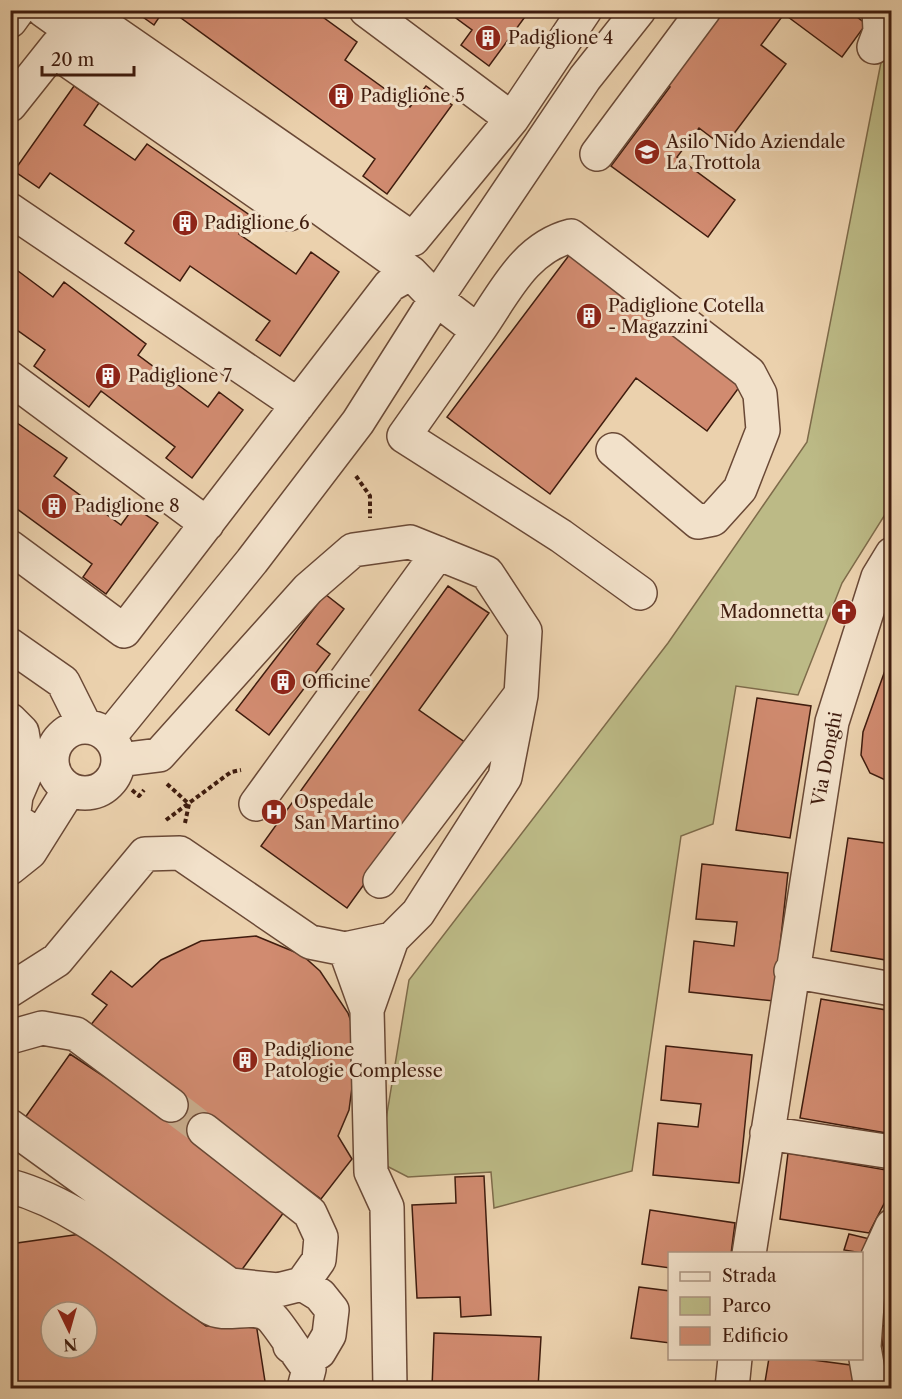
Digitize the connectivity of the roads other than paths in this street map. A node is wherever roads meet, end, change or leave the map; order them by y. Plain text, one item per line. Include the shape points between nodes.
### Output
1 (18, 10) edge
2 (43, 10) edge
3 (82, 10) edge
4 (366, 10) edge
5 (585, 10) edge
6 (639, 10) edge
7 (704, 10) edge
8 (879, 10) edge
9 (10, 21) edge
10 (874, 46) dead end
11 (556, 54) junction
12 (585, 78) junction
13 (10, 105) edge
14 (512, 119) junction
15 (597, 154) dead end
16 (10, 210) edge
17 (401, 279) junction
18 (436, 299) junction
19 (478, 331) junction
20 (10, 378) edge
21 (298, 405) junction
22 (613, 450) dead end
23 (207, 524) junction
24 (10, 547) edge
25 (438, 553) junction
26 (884, 586) edge
27 (640, 593) dead end
28 (10, 645) edge
29 (521, 694) junction
30 (10, 720) edge
31 (106, 750) junction
32 (69, 790) junction
33 (256, 804) dead end
34 (21, 825) edge
35 (10, 868) edge
36 (380, 881) dead end
37 (392, 939) junction
38 (345, 949) junction
39 (791, 971) junction
40 (891, 989) edge
41 (10, 990) edge
42 (367, 1010) junction
43 (10, 1037) edge
44 (171, 1105) tunnel mouth
45 (10, 1126) edge
46 (204, 1130) tunnel mouth
47 (767, 1132) junction
48 (891, 1152) edge
49 (10, 1186) edge
50 (891, 1226) edge
51 (749, 1252) edge
52 (302, 1284) junction
53 (879, 1294) edge
54 (290, 1346) junction
55 (863, 1347) edge
56 (735, 1360) edge
57 (304, 1389) edge
58 (390, 1389) edge
59 (732, 1389) edge
60 (871, 1389) edge

1 - 9 street
2 - 17 street
3 - 14 street via 413,239
4 - 14 street
5 - 11 street
6 - 12 street
7 - 15 street
8 - 10 street via 880,31
11 - 12 street
11 - 14 street
12 - 18 street
13 - 17 street via 55,48
16 - 21 street
17 - 18 street
17 - 21 street
18 - 19 street
18 - 31 street via 353,429
19 - 22 street via 526,261 551,241 571,236 749,373 760,394 764,430 741,489 713,519 698,522
19 - 27 street via 404,436 561,536
20 - 23 street
21 - 23 street
23 - 24 street via 124,631
25 - 29 street via 487,573 525,631
25 - 31 street via 410,542 353,550 308,589 159,755
25 - 33 street
26 - 39 street, Via Donghi via 832,722
28 - 31 street via 63,682
29 - 36 street
29 - 37 street via 505,777 418,914
30 - 34 street via 22,732 28,768 16,796
31 - 32 street via 102,789 87,794
31 - 32 street via 69,730 53,747 51,764 57,779
32 - 34 street
34 - 35 street via 30,852
37 - 38 street
37 - 42 street
38 - 41 street via 310,942 180,854 145,854 57,960
38 - 42 street
39 - 40 street
39 - 47 street, Via Donghi
42 - 58 street via 371,1172 387,1208
43 - 44 street via 42,1028 76,1034
45 - 52 street via 230,1285 278,1290
46 - 52 street via 310,1213 321,1237 319,1260
47 - 48 street
47 - 51 street, Via Donghi
49 - 54 street via 89,1221 212,1310 260,1312 270,1317
50 - 53 street via 869,1276
52 - 54 street via 320,1295 332,1310 329,1335 319,1352 305,1357
53 - 55 street
54 - 57 street via 309,1369
55 - 60 street
56 - 59 street

